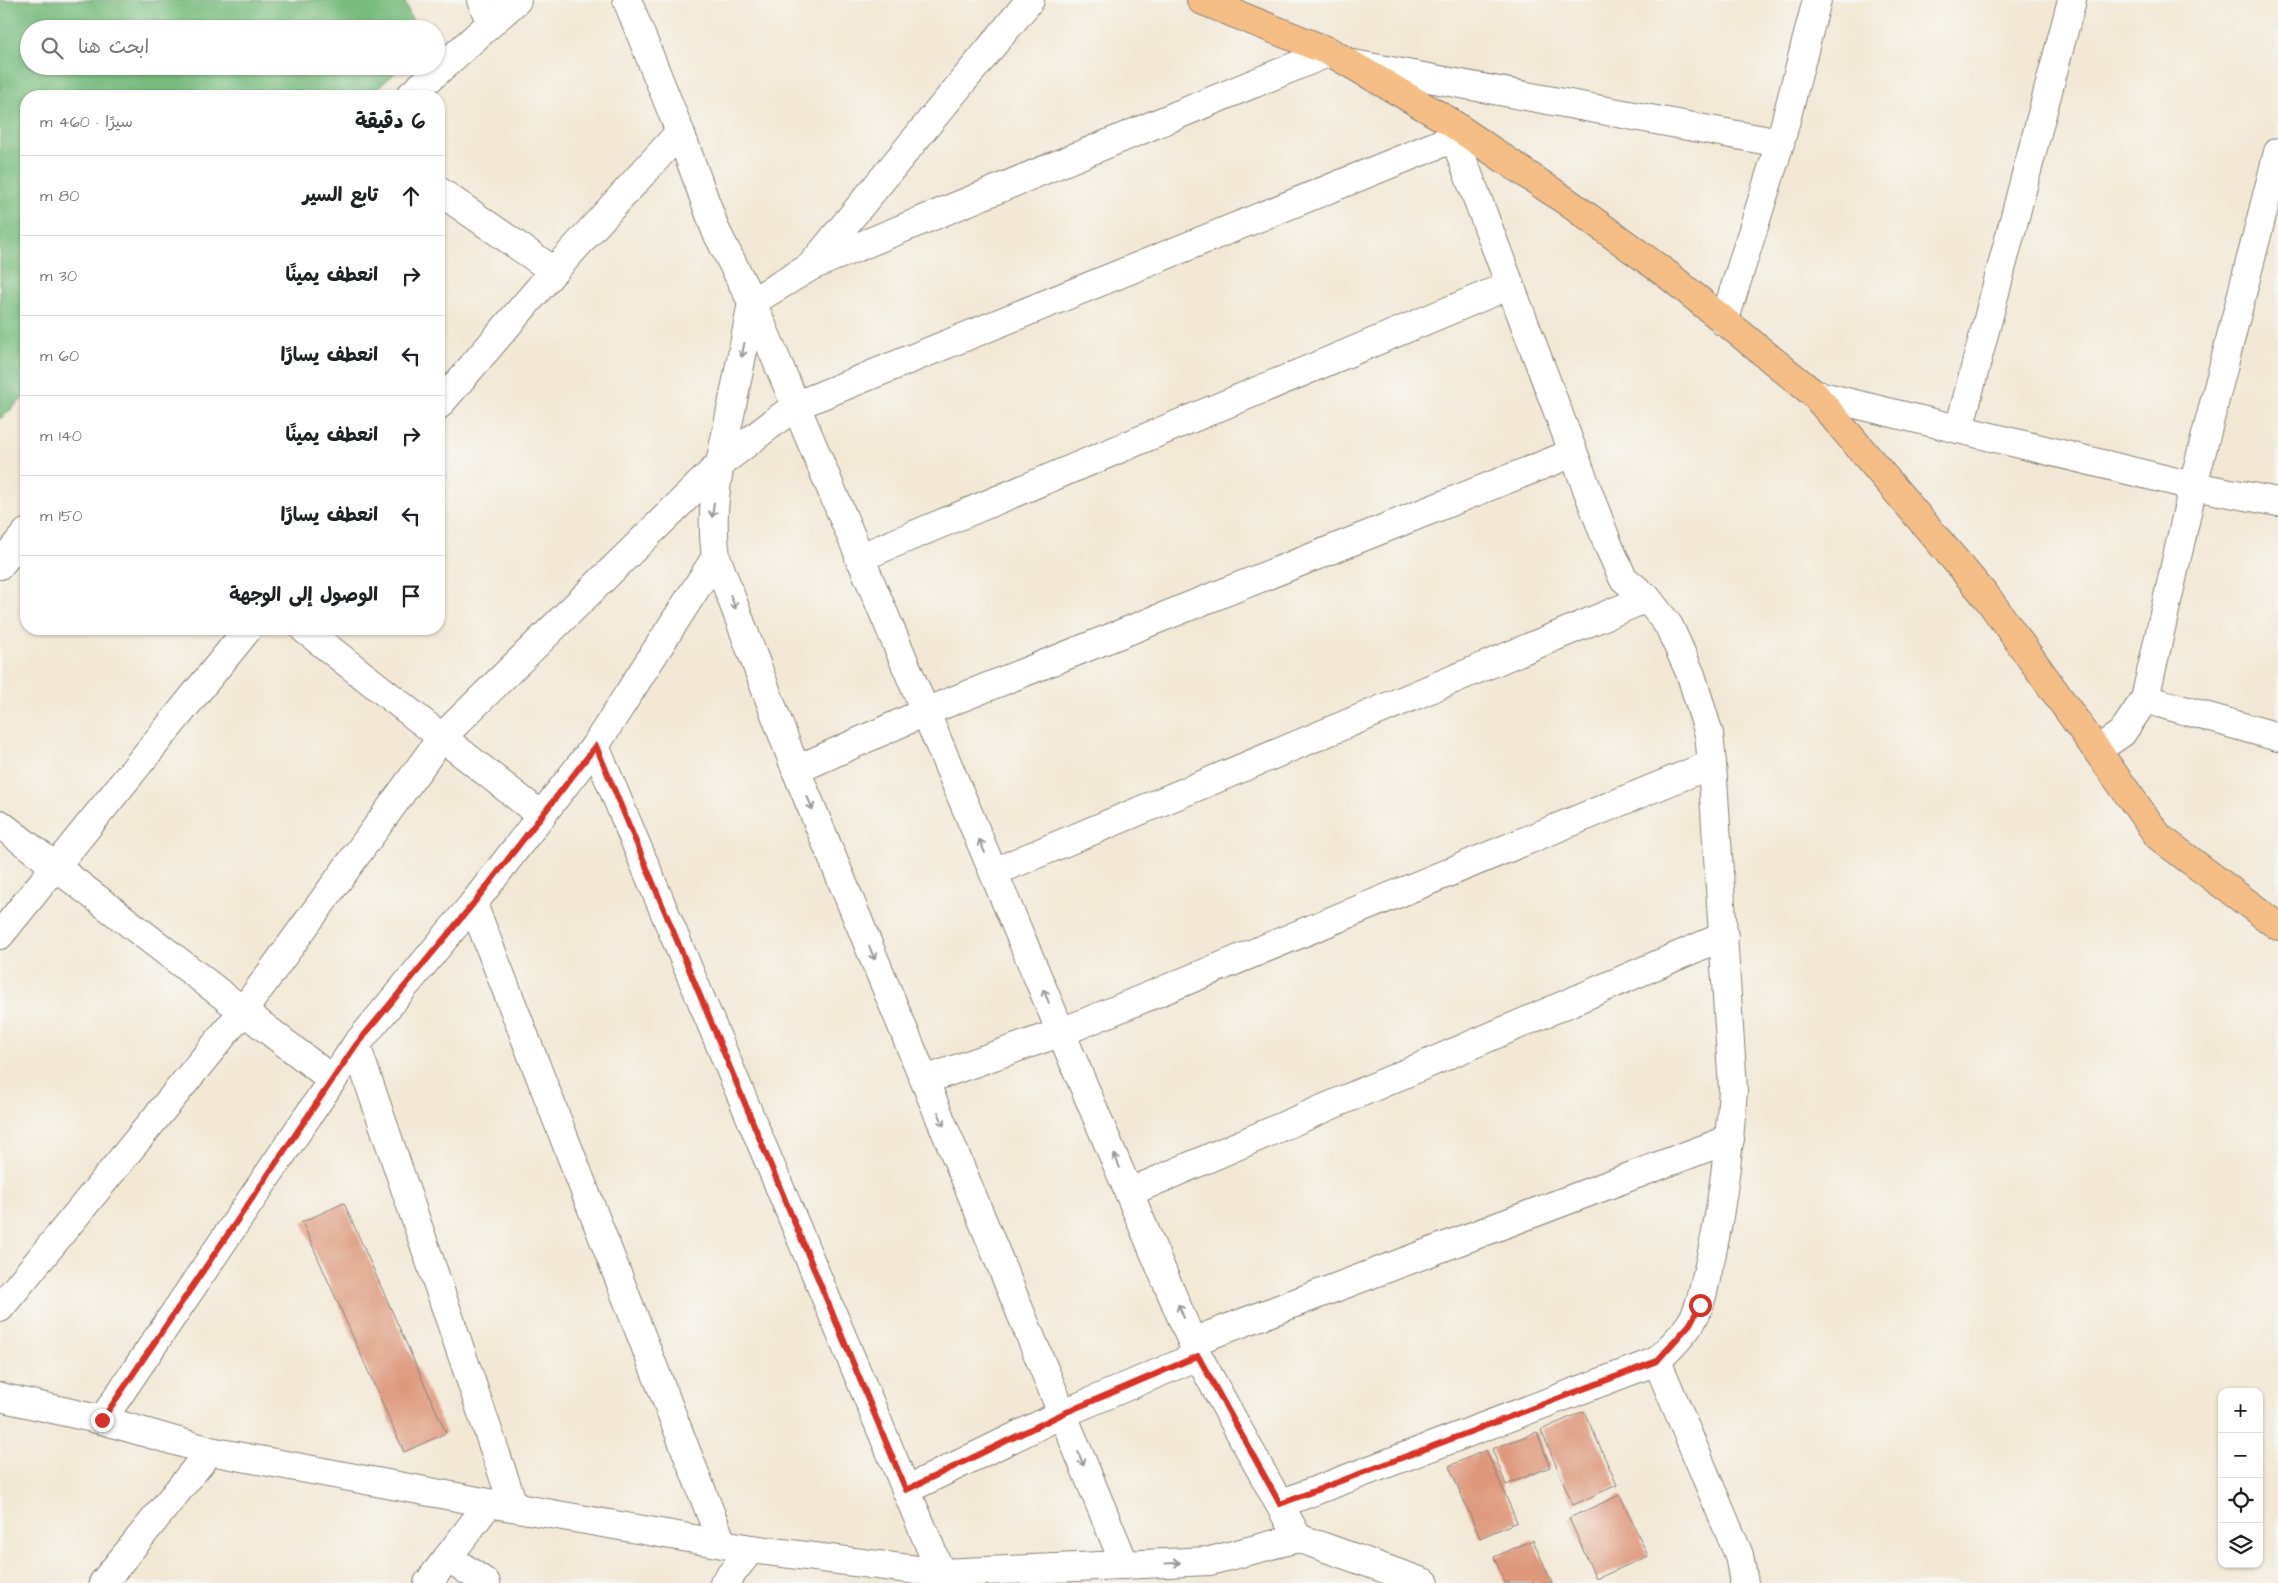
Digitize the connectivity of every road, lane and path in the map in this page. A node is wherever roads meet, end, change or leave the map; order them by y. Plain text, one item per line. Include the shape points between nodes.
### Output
1 (517, 0) edge
2 (627, 0) edge
3 (1030, 0) edge
4 (1201, 0) edge
5 (1817, 0) edge
6 (2072, 0) edge
7 (486, 12) edge
8 (445, 57) edge
9 (1341, 58) junction
10 (429, 75) edge
11 (415, 90) edge
12 (1451, 129) junction
13 (680, 132) junction
14 (1780, 143) junction
15 (2278, 152) edge
16 (445, 195) edge
17 (810, 267) junction
18 (554, 271) junction
19 (1510, 286) junction
20 (752, 302) junction
21 (1724, 322) junction
22 (1814, 394) junction
23 (445, 398) edge
24 (795, 406) junction
25 (1959, 429) junction
26 (1573, 453) junction
27 (720, 464) junction
28 (2193, 486) junction
29 (2278, 502) edge
30 (20, 540) edge
31 (716, 557) junction
32 (859, 558) junction
33 (0, 565) edge
34 (1647, 598) junction
35 (243, 635) edge
36 (312, 635) edge
37 (2145, 699) junction
38 (925, 712) junction
39 (442, 737) junction
40 (2278, 737) edge
41 (596, 746) junction
42 (2097, 750) junction
43 (1712, 764) junction
44 (796, 770) junction
45 (542, 816) junction
46 (0, 824) edge
47 (55, 868) junction
48 (994, 872) junction
49 (473, 904) junction
50 (2278, 926) edge
51 (0, 935) edge
52 (1724, 936) junction
53 (243, 1011) junction
54 (1062, 1032) junction
55 (356, 1045) junction
56 (333, 1080) junction
57 (925, 1080) junction
58 (1730, 1139) junction
59 (1130, 1192) junction
60 (0, 1308) edge
61 (1196, 1349) junction
62 (1657, 1361) junction
63 (0, 1397) edge
64 (1062, 1414) junction
65 (102, 1420) junction
66 (210, 1451) junction
67 (906, 1490) junction
68 (1280, 1504) junction
69 (502, 1505) junction
70 (1298, 1538) junction
71 (722, 1543) junction
72 (751, 1549) junction
73 (448, 1557) junction
74 (1124, 1565) junction
75 (1203, 1572) edge
76 (941, 1574) junction
77 (989, 1577) edge
78 (103, 1583) edge
79 (428, 1583) edge
80 (486, 1583) edge
81 (724, 1583) edge
82 (1425, 1583) edge
83 (1744, 1583) edge

1 - 7 street
2 - 13 street
3 - 17 street
4 - 9 main road
5 - 14 street
6 - 25 street
7 - 8 street
9 - 12 main road
9 - 14 street
9 - 17 street
10 - 11 street
12 - 19 street
12 - 21 main road via 1566,201 1668,275
12 - 24 street
13 - 18 street
13 - 20 street via 716,231
14 - 21 street
15 - 28 street
16 - 18 street
17 - 20 street
18 - 23 street
19 - 26 street
19 - 32 street
20 - 24 street
20 -> 27 street
21 - 22 main road
22 - 25 street
22 - 42 main road via 1989,600
24 - 27 street
24 - 32 street
25 - 28 street
26 - 34 street via 1623,578
26 - 38 street
27 -> 31 street via 712,517
27 - 39 street
28 - 29 street
28 - 37 street
30 - 33 street
31 - 41 street
31 -> 44 street
32 - 38 street
34 - 43 street via 1669,626 1691,674 1709,734
34 - 48 street
35 - 47 street
36 - 39 street
37 - 40 street
37 - 42 street via 2122,733
38 - 44 street
48 -> 38 street
39 - 45 street
39 - 53 street
41 - 45 street
41 - 67 street
42 - 50 main road via 2159,837
43 - 52 street
43 - 54 street
44 -> 57 street
45 - 49 street
46 - 47 street
47 - 51 street
47 - 53 street
54 -> 48 street
49 - 55 street
49 - 71 street
52 - 58 street via 1732,1090
52 - 59 street
53 - 56 street
53 - 60 street
54 - 57 street
59 -> 54 street
55 - 56 street
55 - 69 street
56 - 65 street
57 -> 64 street
58 - 61 street
58 - 62 street via 1722,1199 1700,1305 1690,1324
61 -> 59 street
61 - 64 street
61 - 68 street
62 - 68 street
62 - 83 street via 1739,1555
63 - 65 street
64 - 67 street
64 -> 74 street
65 - 66 street
66 - 69 street
66 - 78 street
67 - 76 street
68 - 70 street
69 - 71 street
69 - 73 street
70 - 75 street
70 - 82 street
71 - 72 street
72 - 76 street
72 - 81 street
73 - 79 street
73 - 80 street
74 -> 75 street
74 - 77 street
76 - 77 street

